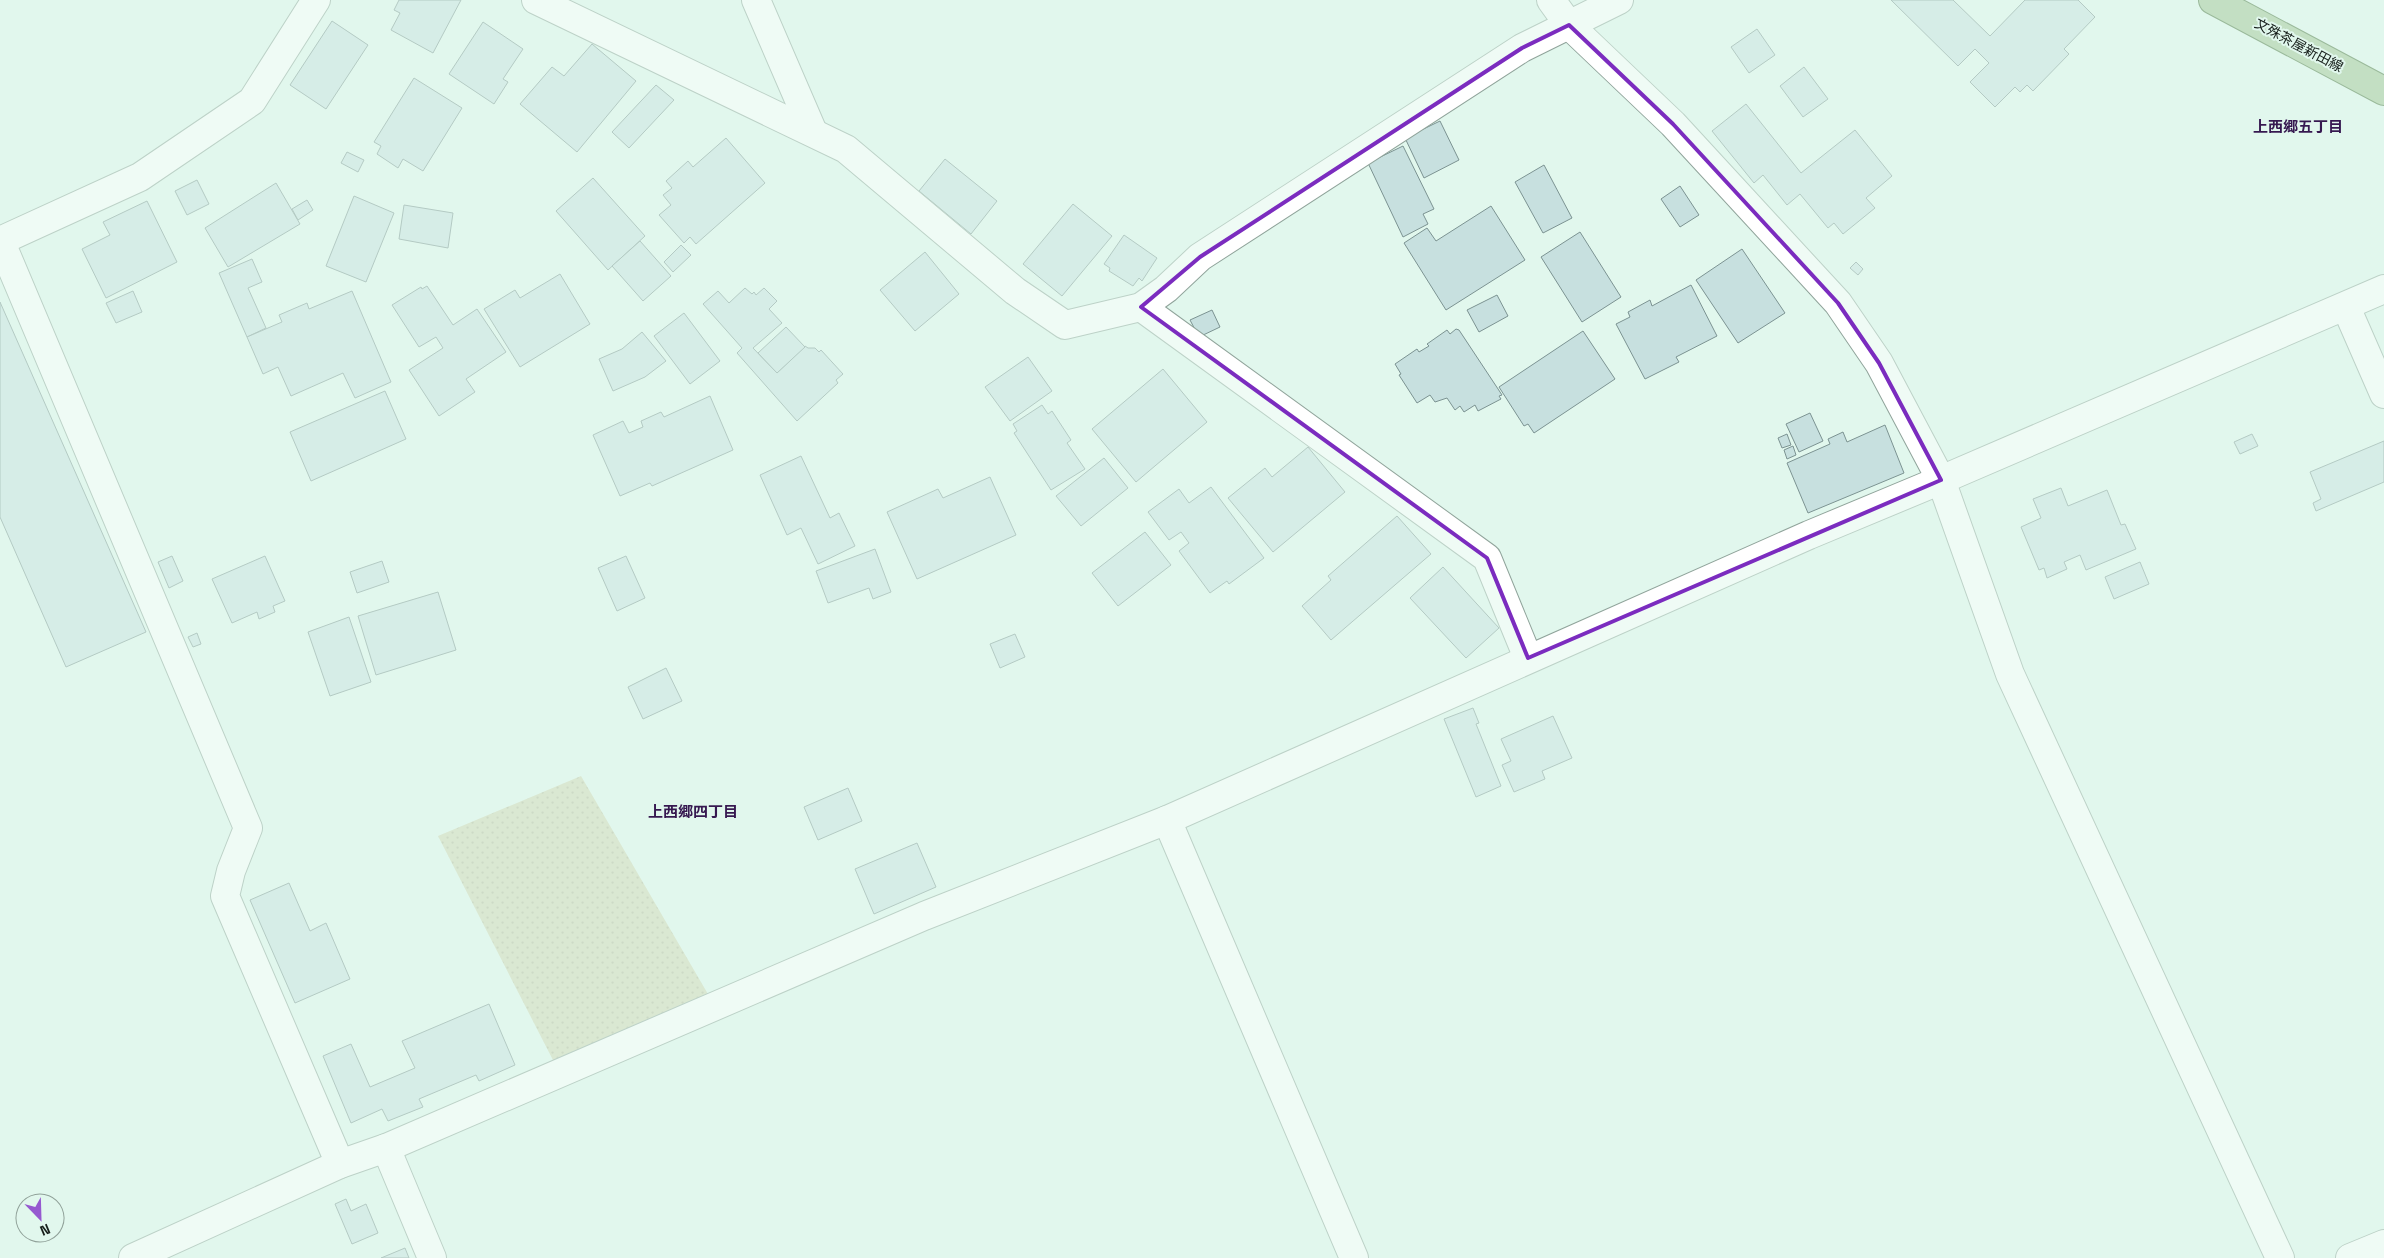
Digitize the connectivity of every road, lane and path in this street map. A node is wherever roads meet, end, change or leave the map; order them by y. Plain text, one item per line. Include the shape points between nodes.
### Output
1 (316, 0) edge
2 (536, 0) edge
3 (756, 0) edge
4 (1551, 0) edge
5 (1619, 0) edge
6 (2223, 3) edge
7 (1569, 24) junction
8 (2384, 91) edge
9 (813, 132) junction
10 (0, 240) edge
11 (2384, 290) edge
12 (1141, 307) junction
13 (2346, 307) junction
14 (2384, 394) edge
15 (1941, 480) junction
16 (1528, 658) junction
17 (1167, 820) junction
18 (386, 1148) junction
19 (340, 1164) junction
20 (2384, 1244) edge
21 (133, 1258) edge
22 (432, 1258) edge
23 (1354, 1258) edge
24 (2280, 1258) edge
25 (2350, 1258) edge

1 - 10 street via 252,101 140,177
2 - 9 street
3 - 9 street
4 - 7 street
5 - 7 street
6 - 8 main road, 文殊茶屋新田線
7 - 12 street via 1522,48 1200,257
7 - 15 street via 1673,124 1838,304 1879,363
9 - 12 street via 846,149 1015,291 1065,325
10 - 19 street via 248,828 225,896
11 - 13 street
12 - 16 street via 1486,558
13 - 14 street
13 - 15 street
15 - 16 street
15 - 24 street via 2010,674
16 - 17 street
17 - 18 street via 916,920
17 - 23 street
18 - 19 street
18 - 22 street
19 - 21 street
20 - 25 street

